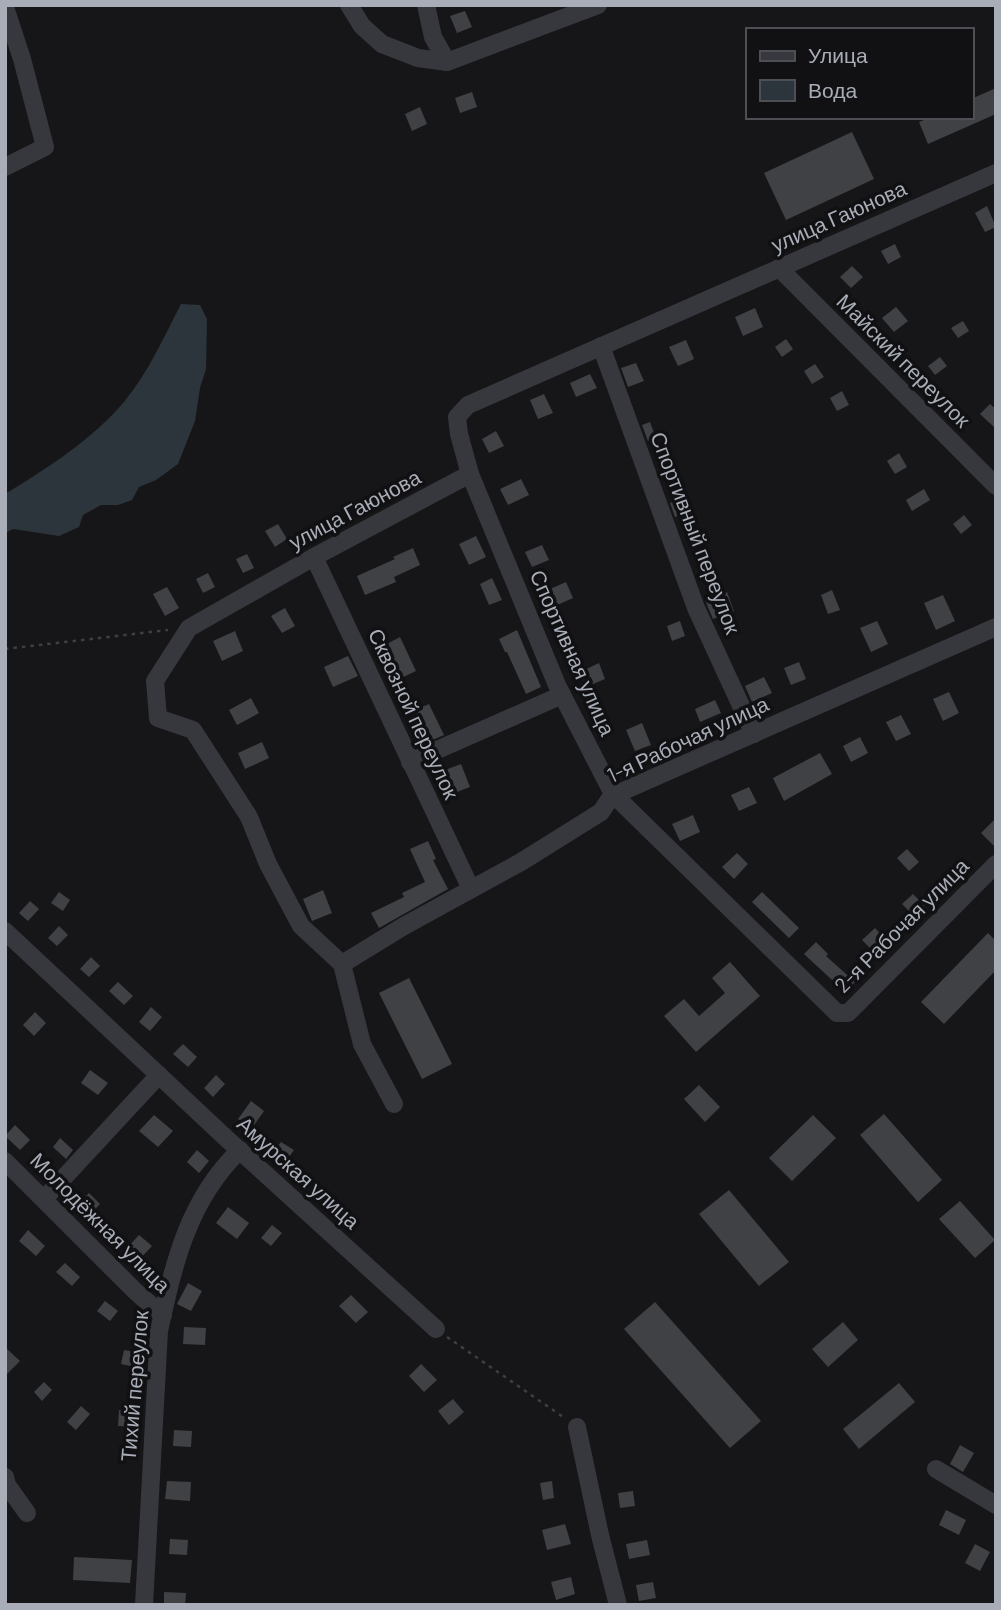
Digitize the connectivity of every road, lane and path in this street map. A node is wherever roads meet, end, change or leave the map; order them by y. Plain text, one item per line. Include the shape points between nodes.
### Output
1 (349, 5) edge
2 (426, 5) edge
3 (598, 5) edge
4 (5, 7) edge
5 (447, 62) junction
6 (5, 167) edge
7 (996, 173) edge
8 (779, 268) junction
9 (601, 346) junction
10 (470, 474) junction
11 (996, 486) edge
12 (314, 557) junction
13 (996, 627) edge
14 (188, 628) junction
15 (5, 649) edge
16 (562, 695) junction
17 (754, 734) junction
18 (410, 762) junction
19 (613, 794) junction
20 (996, 864) edge
21 (471, 890) junction
22 (5, 931) edge
23 (342, 964) junction
24 (837, 1013) joint
25 (159, 1075) junction
26 (394, 1104) dead end
27 (240, 1150) junction
28 (5, 1161) edge
29 (44, 1199) junction
30 (163, 1315) junction
31 (436, 1329) joint
32 (577, 1427) joint
33 (936, 1469) dead end
34 (5, 1477) edge
35 (996, 1505) edge
36 (27, 1513) dead end
37 (144, 1605) edge
38 (618, 1605) edge

1 - 5 street via 362,26 382,44 418,58
2 - 5 street via 433,37
3 - 5 street
4 - 6 street via 45,147
7 - 8 street, улица Гаюнова
8 - 9 street, улица Гаюнова
8 - 11 street, Майский переулок
9 - 10 street, улица Гаюнова via 468,405 457,418
9 - 17 street, Спортивный переулок via 696,608
10 - 12 street, улица Гаюнова
10 - 16 street, Спортивная улица
12 - 14 street, улица Гаюнова
12 - 18 street, Сквозной переулок
13 - 17 street, 1-я Рабочая улица
14 - 15 path
14 - 23 street, улица Гаюнова via 156,681 158,718 193,730 249,817 301,926
16 - 18 street
16 - 19 street, Спортивная улица
17 - 19 street, 1-я Рабочая улица
18 - 21 street, Сквозной переулок
19 - 21 street, 1-я Рабочая улица via 601,812
19 - 24 street, Спортивная улица
20 - 24 street, 2-я Рабочая улица via 848,1013
21 - 23 street, 1-я Рабочая улица
22 - 25 street, Амурская улица
23 - 26 street via 362,1044
25 - 27 street, Амурская улица
25 - 29 street
27 - 30 street, Тихий переулок via 206,1191 185,1230
27 - 31 street, Амурская улица
28 - 29 street, Молодёжная улица
29 - 30 street, Молодёжная улица
30 - 37 street, Тихий переулок
31 - 32 path
32 - 38 street
33 - 35 street
34 - 36 street

